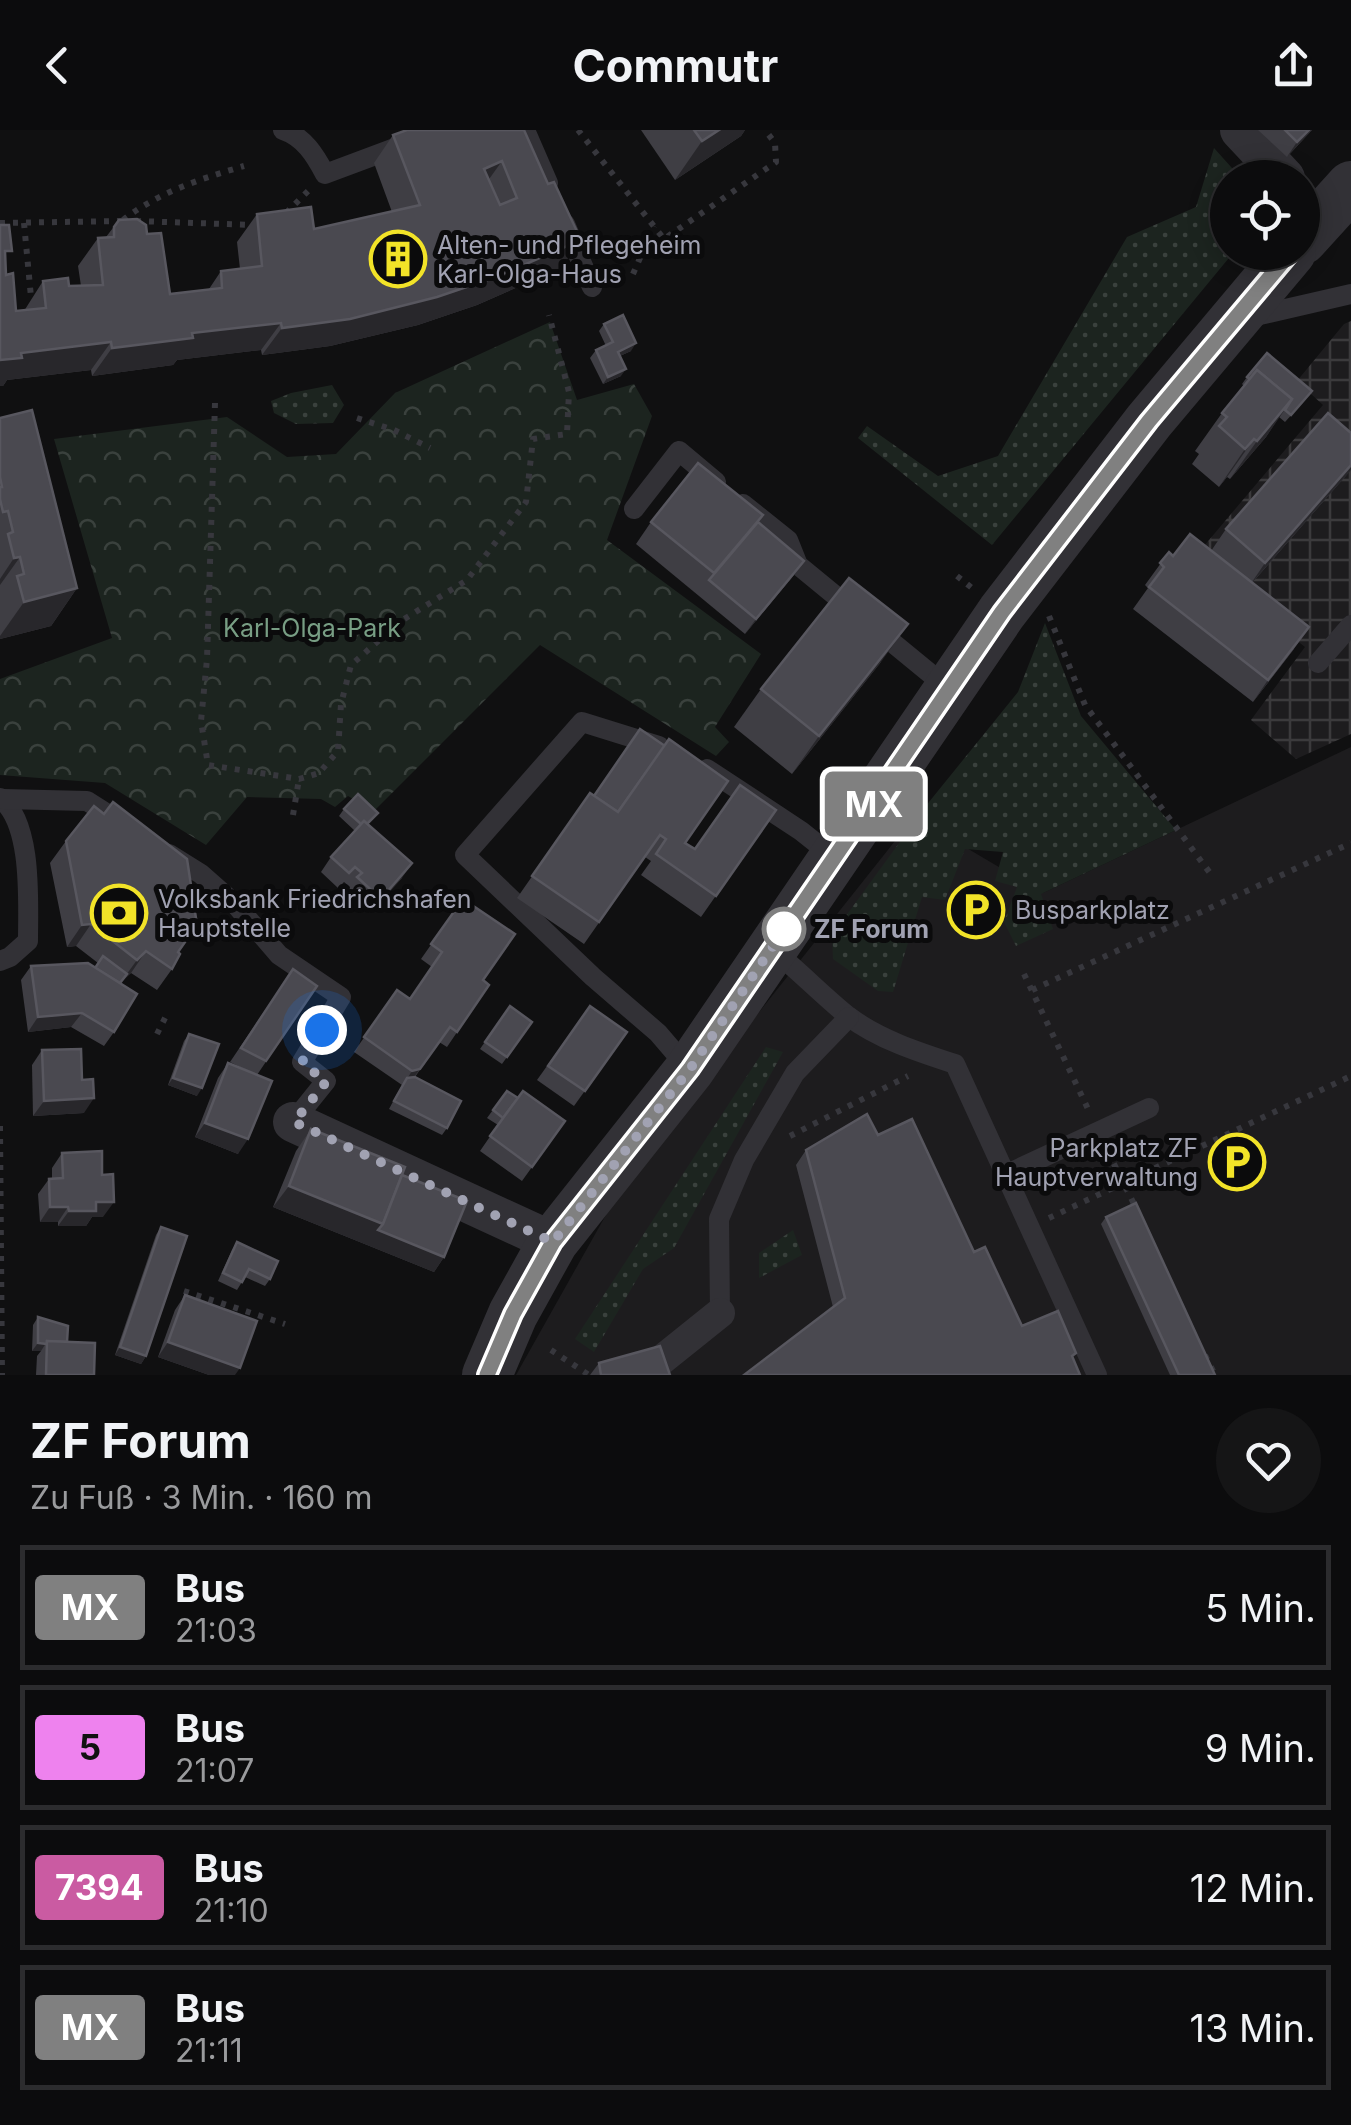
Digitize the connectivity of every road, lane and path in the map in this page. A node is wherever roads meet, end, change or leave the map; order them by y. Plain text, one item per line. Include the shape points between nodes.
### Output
1 (283, 130) edge
2 (443, 130) edge
3 (525, 130) edge
4 (578, 130) edge
5 (765, 130) edge
6 (1240, 130) edge
7 (1268, 160) edge
8 (244, 166) dead end
9 (325, 174) junction
10 (122, 221) junction
11 (24, 222) junction
12 (0, 223) edge
13 (255, 225) edge
14 (274, 225) edge
15 (654, 226) junction
16 (1273, 270) edge
17 (633, 274) dead end
18 (592, 287) dead end
19 (1351, 294) edge
20 (31, 297) dead end
21 (549, 315) dead end
22 (1232, 322) junction
23 (214, 403) dead end
24 (357, 418) dead end
25 (430, 448) dead end
26 (634, 509) dead end
27 (1049, 614) dead end
28 (1351, 625) edge
29 (1318, 663) dead end
30 (951, 690) junction
31 (299, 779) junction
32 (2, 799) edge
33 (293, 815) dead end
34 (1351, 843) edge
35 (836, 859) junction
36 (1210, 873) dead end
37 (770, 948) junction
38 (0, 961) edge
39 (1024, 974) dead end
40 (1032, 990) junction
41 (167, 1014) dead end
42 (849, 1017) junction
43 (157, 1034) dead end
44 (941, 1059) junction
45 (690, 1069) junction
46 (1351, 1076) edge
47 (1149, 1108) dead end
48 (294, 1122) joint
49 (0, 1126) edge
50 (1099, 1132) junction
51 (744, 1160) junction
52 (1005, 1175) junction
53 (1124, 1182) junction
54 (1140, 1217) edge
55 (1030, 1228) junction
56 (553, 1242) junction
57 (184, 1292) edge
58 (720, 1313) joint
59 (285, 1324) dead end
60 (1198, 1340) edge
61 (551, 1350) dead end
62 (654, 1366) edge
63 (2, 1375) edge
64 (488, 1375) edge
65 (589, 1375) edge
66 (1097, 1375) edge
67 (1215, 1375) edge

1 - 9 lane via 314,153
2 - 9 lane
3 - 18 lane
4 - 15 path
5 - 15 path via 775,143 776,162 664,239
6 - 7 street
8 - 10 path via 147,202
9 - 14 path
10 - 11 path
10 - 13 path
11 - 12 path
11 - 20 path
15 - 17 path
16 - 22 street
19 - 22 lane
21 - 31 path via 569,392 567,434 533,439 526,502 468,580 400,621 351,666 340,704 338,752 320,773
22 - 30 street via 1002,612
23 - 31 path via 201,721 208,765
24 - 25 path
26 - 30 lane via 679,452 788,540 798,566
27 - 36 path via 1085,705
28 - 29 lane
30 - 35 street
31 - 33 path
32 - 38 lane via 18,819 28,941
32 - 48 lane via 87,801 201,874 279,955 341,997 302,1062 326,1082
34 - 40 path
35 - 37 street
35 - 45 lane via 686,755 582,722 465,855
37 - 42 lane
37 - 45 street
39 - 40 path
40 - 50 path
41 - 43 path
42 - 44 lane
42 - 51 lane via 795,1072
44 - 51 path
44 - 52 lane via 954,1064
45 - 56 street
46 - 53 path
47 - 50 lane
48 - 56 street
49 - 63 path
50 - 52 lane
50 - 53 path
51 - 58 lane via 719,1219
52 - 55 lane
53 - 54 path
53 - 55 path
55 - 66 lane
56 - 64 street
57 - 59 path
58 - 62 street
60 - 67 path
61 - 65 path

